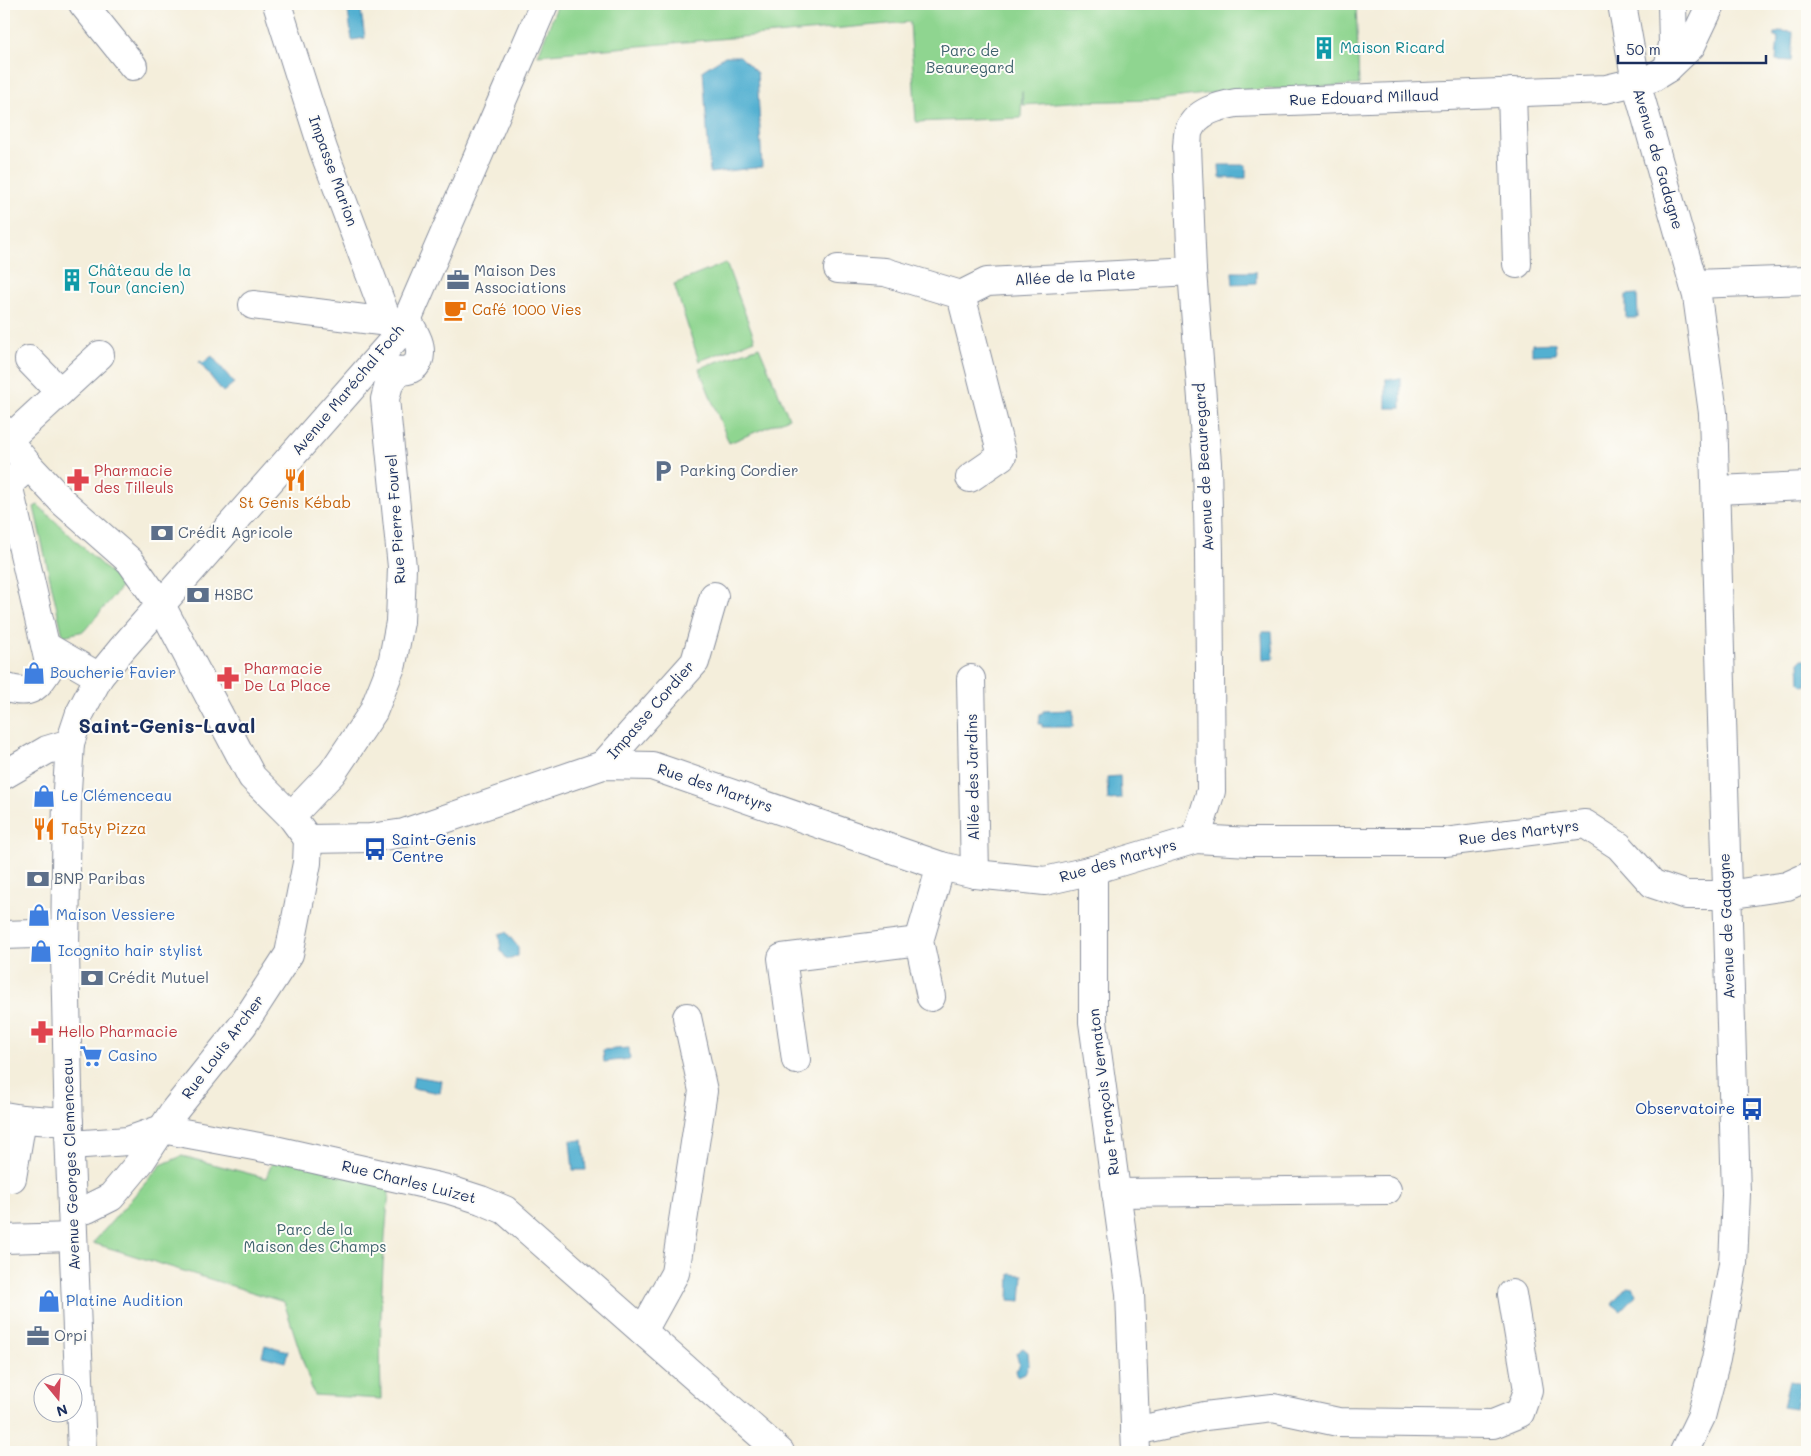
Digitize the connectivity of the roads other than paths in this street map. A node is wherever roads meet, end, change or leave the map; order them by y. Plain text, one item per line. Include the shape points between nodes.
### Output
1 (83, 4) edge
2 (277, 4) edge
3 (544, 4) edge
4 (1622, 4) edge
5 (1672, 4) edge
6 (1711, 4) edge
7 (134, 66) dead end
8 (1668, 68) junction
9 (1636, 82) junction
10 (1512, 92) junction
11 (1216, 107) joint
12 (1517, 264) dead end
13 (838, 269) dead end
14 (1192, 270) junction
15 (1807, 280) edge
16 (1694, 284) junction
17 (961, 295) junction
18 (253, 305) dead end
19 (398, 325) junction
20 (100, 355) dead end
21 (28, 360) dead end
22 (386, 367) junction
23 (60, 392) junction
24 (6, 434) edge
25 (29, 466) junction
26 (970, 478) dead end
27 (1807, 486) edge
28 (1716, 490) junction
29 (714, 596) dead end
30 (161, 605) junction
31 (47, 647) junction
32 (99, 677) junction
33 (971, 680) dead end
34 (4, 687) edge
35 (70, 743) junction
36 (603, 765) junction
37 (4, 775) edge
38 (290, 816) junction
39 (308, 839) junction
40 (1196, 839) junction
41 (940, 866) junction
42 (1093, 870) junction
43 (976, 874) junction
44 (1807, 878) edge
45 (1726, 895) junction
46 (65, 933) junction
47 (4, 936) edge
48 (919, 941) junction
49 (931, 997) dead end
50 (687, 1017) dead end
51 (796, 1060) dead end
52 (13, 1117) edge
53 (162, 1129) junction
54 (69, 1133) junction
55 (4, 1177) edge
56 (1387, 1190) dead end
57 (1116, 1193) junction
58 (72, 1210) junction
59 (73, 1237) junction
60 (4, 1239) edge
61 (1512, 1294) dead end
62 (643, 1331) junction
63 (1716, 1359) junction
64 (1136, 1442) edge
65 (82, 1452) edge
66 (780, 1452) edge
67 (1671, 1452) edge
68 (1684, 1452) edge

1 - 7 street
2 - 19 street, Impasse Marion via 323,149
3 - 19 street, Avenue Maréchal Foch
4 - 9 street, Avenue de Gadagne
5 - 8 street via 1673,44
6 - 8 street, Rue Edouard Millaud via 1691,46
8 - 9 street, Rue Edouard Millaud via 1652,78
9 - 10 street, Rue Edouard Millaud via 1606,88
9 - 16 street, Avenue de Gadagne
10 - 11 street, Rue Edouard Millaud via 1236,103
10 - 12 street
11 - 14 street, Avenue de Beauregard via 1198,118 1189,130
13 - 17 street via 885,272
14 - 17 street, Allée de la Plate via 987,282
14 - 40 street, Avenue de Beauregard via 1207,463 1211,781 1211,791
15 - 16 street
16 - 28 street, Avenue de Gadagne via 1713,413
17 - 26 street via 1002,456
18 - 19 street
19 - 22 street, Avenue Maréchal Foch
20 - 23 street
21 - 23 street
22 - 30 street, Avenue Maréchal Foch
22 - 38 street, Rue Pierre Fourel via 389,384 385,399 402,567 400,622 392,664 373,712 348,750 332,773
23 - 24 street
24 - 25 street
25 - 30 street via 64,503 130,561
25 - 31 street via 8,484
27 - 28 street
28 - 45 street, Avenue de Gadagne
29 - 36 street, Impasse Cordier via 695,662
30 - 32 street, Avenue Georges Clemenceau
30 - 38 street via 252,777
31 - 32 street
31 - 34 street via 50,667 38,685 18,692
32 - 35 street, Avenue Georges Clemenceau via 80,713
33 - 43 street, Allée des Jardins
35 - 37 street via 47,750
35 - 46 street, Avenue Georges Clemenceau
36 - 39 street, Rue des Martyrs via 404,833 370,838
36 - 41 street, Rue des Martyrs via 652,766
38 - 39 street
39 - 53 street, Rue Louis Archer via 307,863 289,954 243,1025
40 - 42 street, Rue des Martyrs
40 - 45 street, Rue des Martyrs via 1445,842 1585,824 1620,846 1654,884 1686,895
41 - 43 street, Rue des Martyrs
41 - 48 street
42 - 43 street, Rue des Martyrs via 1045,881
42 - 57 street, Rue François Vernaton via 1093,1022
44 - 45 street, Rue des Martyrs via 1787,886
45 - 63 street, Avenue de Gadagne via 1736,1194 1733,1264
46 - 47 street
46 - 54 street, Avenue Georges Clemenceau
48 - 49 street
48 - 51 street via 782,958
50 - 62 street via 703,1091 675,1274
52 - 54 street, Rue Charles Luizet
52 - 55 street via 12,1178
53 - 54 street, Rue Charles Luizet via 128,1141
53 - 58 street, Rue Louis Archer via 111,1197 87,1209
53 - 62 street, Rue Charles Luizet via 270,1149 447,1189 489,1203 505,1210
54 - 58 street, Avenue Georges Clemenceau
56 - 57 street, Rue François Vernaton
57 - 64 street, Rue François Vernaton via 1130,1293
58 - 59 street, Avenue Georges Clemenceau
59 - 60 street
59 - 65 street, Avenue Georges Clemenceau
61 - 64 street via 1528,1390 1520,1413 1493,1424 1338,1422 1273,1408 1205,1416
62 - 66 street, Rue Charles Luizet
63 - 67 street, Avenue de Gadagne
63 - 68 street, Avenue de Gadagne via 1701,1417

